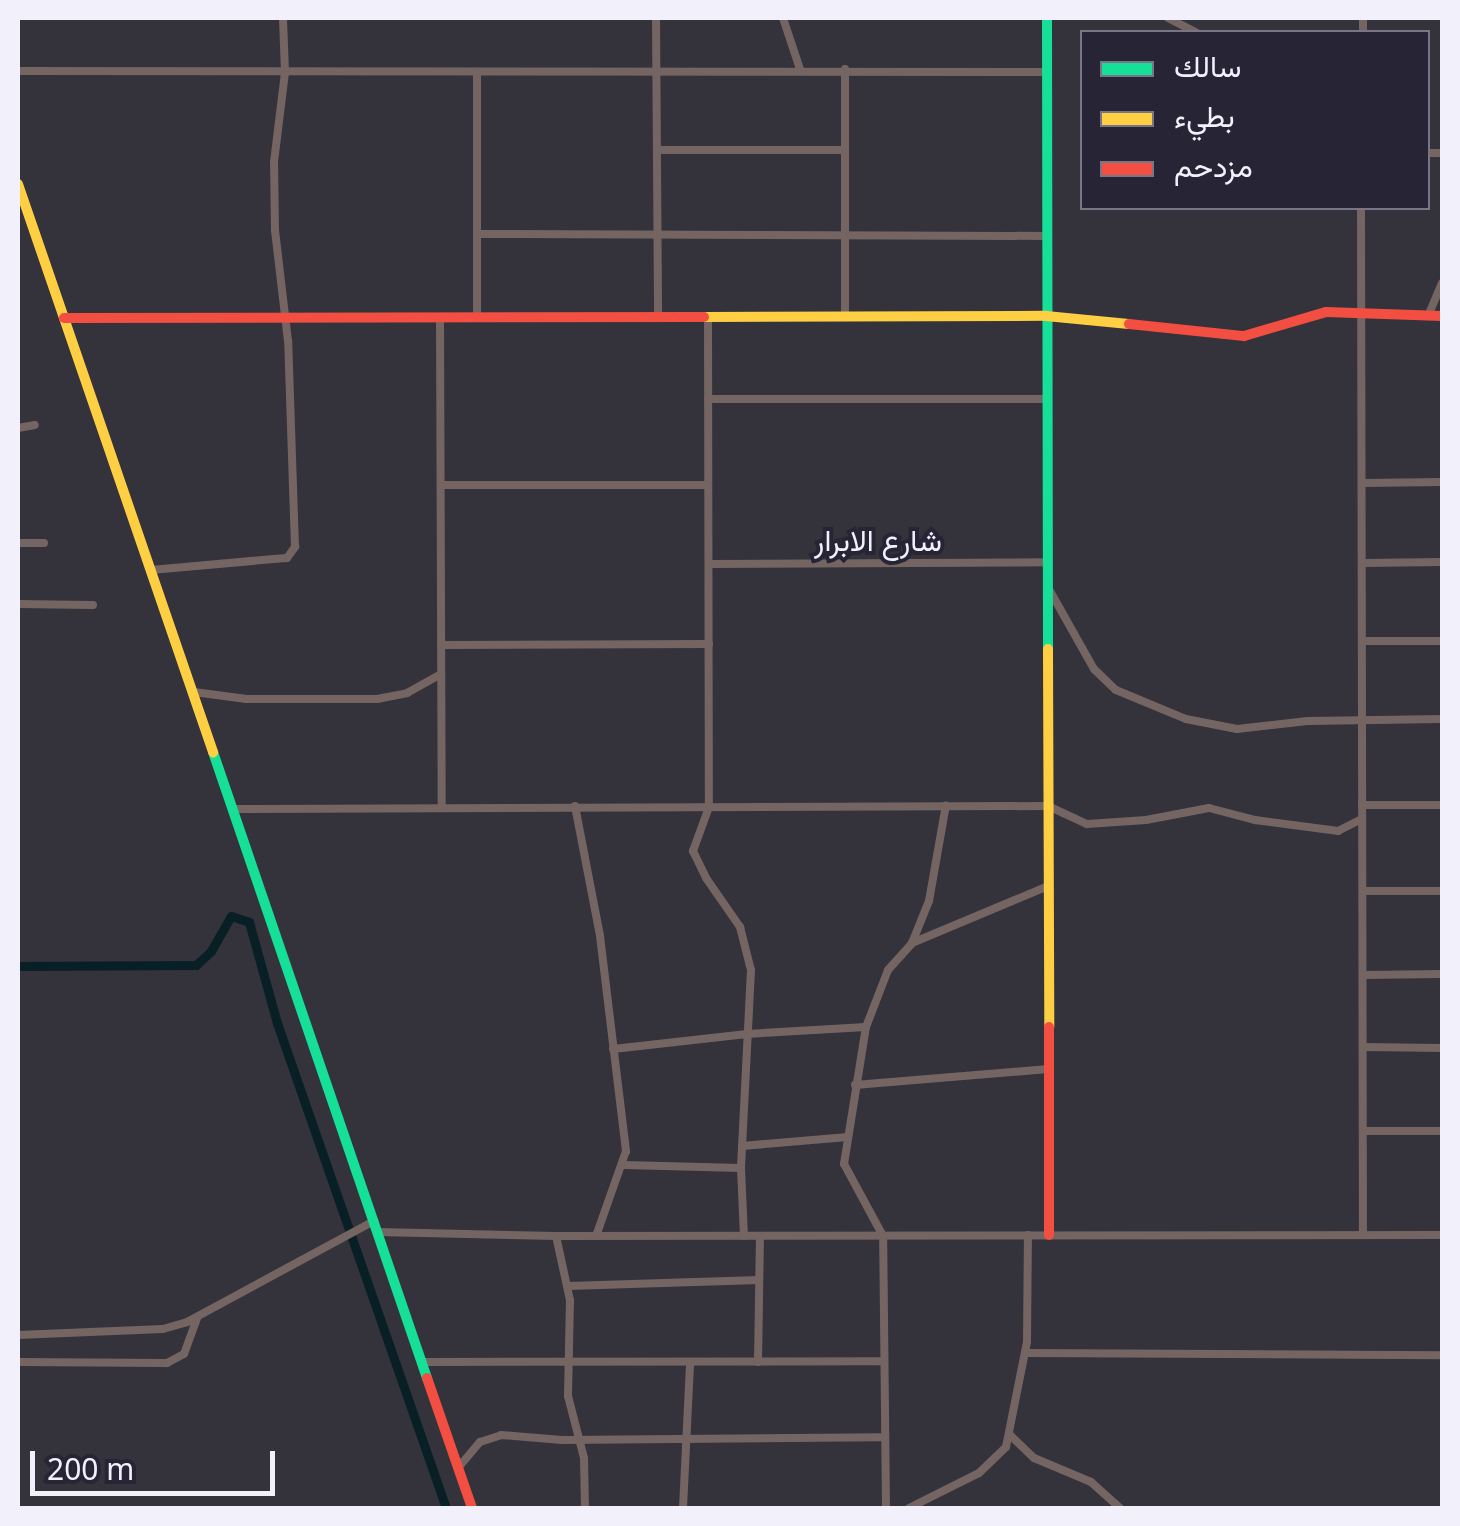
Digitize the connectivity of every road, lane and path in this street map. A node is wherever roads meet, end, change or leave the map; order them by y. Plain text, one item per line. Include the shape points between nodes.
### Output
1 (283, 18) edge
2 (656, 18) edge
3 (783, 18) edge
4 (1047, 18) edge
5 (1168, 18) edge
6 (1192, 30) edge
7 (800, 69) junction
8 (845, 69) junction
9 (659, 70) junction
10 (18, 72) edge
11 (285, 72) junction
12 (478, 72) junction
13 (1048, 72) junction
14 (659, 150) junction
15 (843, 150) junction
16 (18, 184) edge
17 (1361, 210) edge
18 (658, 232) junction
19 (844, 232) junction
20 (480, 234) junction
21 (1048, 236) junction
22 (1442, 284) edge
23 (658, 315) junction
24 (708, 316) junction
25 (845, 316) junction
26 (1046, 316) junction
27 (1362, 316) junction
28 (1428, 316) junction
29 (1442, 316) edge
30 (284, 317) junction
31 (440, 317) junction
32 (477, 317) junction
33 (64, 318) junction
34 (708, 399) junction
35 (1048, 399) junction
36 (36, 425) dead end
37 (18, 428) edge
38 (1363, 482) junction
39 (1442, 482) edge
40 (708, 484) junction
41 (442, 486) junction
42 (44, 543) dead end
43 (18, 544) edge
44 (1048, 562) junction
45 (1442, 562) edge
46 (1363, 563) junction
47 (709, 564) junction
48 (151, 570) junction
49 (1047, 582) junction
50 (18, 604) edge
51 (93, 606) dead end
52 (1362, 641) junction
53 (1442, 642) edge
54 (709, 644) junction
55 (440, 645) junction
56 (441, 674) junction
57 (194, 692) junction
58 (1442, 719) edge
59 (1362, 720) junction
60 (946, 805) junction
61 (1362, 805) junction
62 (1442, 805) edge
63 (442, 806) junction
64 (575, 806) junction
65 (1048, 806) junction
66 (710, 807) junction
67 (233, 809) junction
68 (1362, 819) junction
69 (1048, 886) junction
70 (1363, 891) junction
71 (1442, 891) edge
72 (912, 942) junction
73 (1442, 974) edge
74 (1364, 975) junction
75 (866, 1028) junction
76 (747, 1034) junction
77 (1362, 1047) junction
78 (1442, 1048) edge
79 (613, 1049) junction
80 (1048, 1070) junction
81 (856, 1085) junction
82 (1363, 1131) junction
83 (1442, 1131) edge
84 (848, 1137) junction
85 (742, 1146) junction
86 (624, 1165) junction
87 (740, 1168) junction
88 (376, 1227) junction
89 (1049, 1235) junction
90 (1363, 1235) junction
91 (1442, 1235) edge
92 (556, 1236) junction
93 (596, 1236) junction
94 (744, 1236) junction
95 (760, 1236) junction
96 (882, 1236) junction
97 (1028, 1236) junction
98 (760, 1280) junction
99 (568, 1286) junction
100 (197, 1318) junction
101 (18, 1335) edge
102 (1025, 1353) junction
103 (1442, 1355) edge
104 (570, 1358) junction
105 (882, 1360) junction
106 (18, 1362) edge
107 (423, 1362) junction
108 (758, 1362) junction
109 (690, 1363) junction
110 (1010, 1435) junction
111 (882, 1437) junction
112 (579, 1438) junction
113 (684, 1441) junction
114 (458, 1468) junction
115 (472, 1508) edge
116 (585, 1508) edge
117 (683, 1508) edge
118 (886, 1508) edge
119 (910, 1508) edge
120 (1120, 1508) edge

1 - 11 street
2 - 9 street
3 - 7 street
4 - 13 street
5 - 6 street
7 - 8 street
7 - 9 street
8 - 13 street
8 - 15 street
9 - 12 street
9 - 14 street
10 - 11 street
11 - 12 street
11 - 30 street via 274,162
12 - 20 street
13 - 21 street
14 - 15 street
14 - 18 street
15 - 19 street
16 - 33 street
17 - 27 street
18 - 19 street
18 - 20 street
18 - 23 street
19 - 21 street
19 - 25 street
20 - 32 street
21 - 26 street
22 - 28 street
23 - 24 street
23 - 32 street
24 - 25 street
24 - 34 street
25 - 26 street
26 - 27 street via 1244,336 1300,316
26 - 35 street
27 - 28 street
27 - 38 street
28 - 29 street
30 - 31 street
30 - 33 street
30 - 48 street via 292,553
31 - 32 street
31 - 41 street
33 - 48 street
34 - 35 street
34 - 40 street
35 - 44 street
36 - 37 street
38 - 39 street
38 - 46 street
40 - 41 street
40 - 47 street
41 - 55 street
42 - 43 street
44 - 47 street, شارع الابرار
44 - 49 street
45 - 46 street
46 - 52 street
47 - 54 street
48 - 57 street
49 - 59 street via 1094,670 1145,705 1237,729
49 - 65 street
50 - 51 street
52 - 53 street
52 - 59 street
54 - 55 street
54 - 66 street
55 - 56 street
56 - 57 street via 407,693 378,699
56 - 63 street
57 - 67 street
58 - 59 street
59 - 61 street
60 - 65 street
60 - 66 street
60 - 72 street via 930,901
61 - 62 street
61 - 68 street
63 - 64 street
63 - 67 street
64 - 66 street
64 - 79 street
65 - 68 street via 1088,824 1208,808 1338,831
65 - 69 street
66 - 76 street via 693,851 747,944
67 - 88 street
68 - 70 street
69 - 72 street
69 - 80 street
70 - 71 street
70 - 74 street
72 - 75 street via 888,970
73 - 74 street
74 - 77 street
75 - 76 street
75 - 81 street
76 - 79 street
76 - 85 street
77 - 78 street
77 - 82 street
79 - 86 street
80 - 81 street
80 - 89 street
81 - 84 street
82 - 83 street
82 - 90 street
84 - 85 street
84 - 96 street via 844,1164
85 - 87 street
86 - 87 street
86 - 93 street
87 - 94 street
88 - 92 street
88 - 100 street via 342,1236
88 - 107 street
89 - 90 street
89 - 97 street
90 - 91 street
92 - 93 street
92 - 99 street
93 - 94 street
94 - 95 street
95 - 96 street
95 - 98 street
96 - 97 street
96 - 105 street
97 - 102 street
98 - 99 street
98 - 108 street
99 - 104 street
100 - 101 street via 163,1329
100 - 106 street via 184,1354 166,1364
102 - 103 street
102 - 110 street
104 - 107 street
104 - 109 street
104 - 112 street via 568,1396
105 - 108 street
105 - 111 street
107 - 114 street
108 - 109 street
109 - 113 street
110 - 119 street via 1001,1456 979,1473
110 - 120 street via 1034,1458 1090,1482
111 - 113 street
111 - 118 street
112 - 113 street
112 - 114 street via 490,1437
112 - 116 street
113 - 117 street
114 - 115 street

